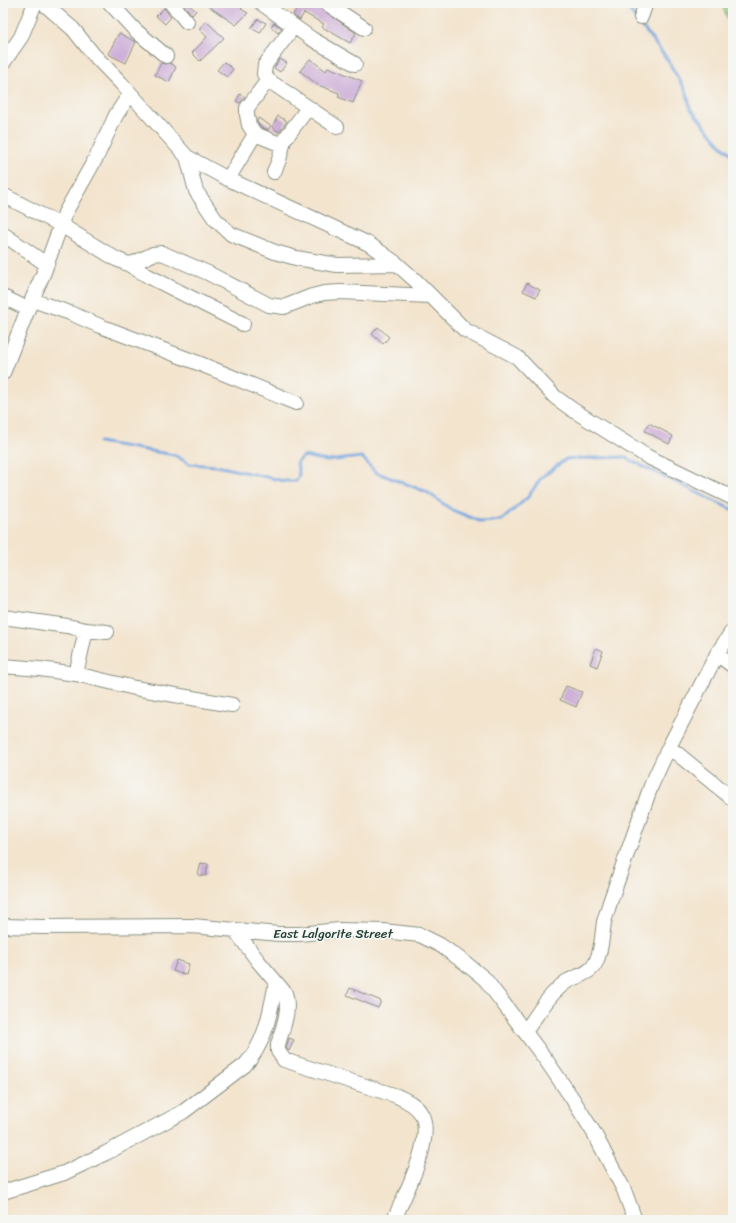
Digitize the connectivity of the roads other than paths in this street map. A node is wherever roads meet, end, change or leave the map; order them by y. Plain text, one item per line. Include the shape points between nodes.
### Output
1 (35, 3) edge
2 (43, 3) edge
3 (110, 3) edge
4 (171, 3) edge
5 (261, 3) edge
6 (326, 3) edge
7 (646, 3) edge
8 (641, 17) dead end
9 (187, 22) dead end
10 (294, 26) junction
11 (364, 28) dead end
12 (166, 56) dead end
13 (3, 63) edge
14 (355, 64) dead end
15 (268, 80) junction
16 (130, 94) junction
17 (308, 108) junction
18 (337, 127) dead end
19 (255, 134) junction
20 (282, 145) junction
21 (187, 157) junction
22 (274, 172) dead end
23 (228, 179) junction
24 (3, 195) edge
25 (61, 225) junction
26 (3, 234) edge
27 (46, 264) junction
28 (128, 264) junction
29 (397, 264) junction
30 (431, 296) junction
31 (3, 297) edge
32 (30, 304) junction
33 (243, 324) dead end
34 (7, 351) edge
35 (3, 373) edge
36 (296, 403) dead end
37 (733, 498) edge
38 (3, 617) edge
39 (86, 630) junction
40 (733, 630) edge
41 (107, 632) dead end
42 (717, 654) junction
43 (3, 666) edge
44 (733, 666) edge
45 (76, 674) junction
46 (232, 705) dead end
47 (668, 747) junction
48 (733, 799) edge
49 (3, 926) edge
50 (235, 930) junction
51 (276, 983) junction
52 (525, 1032) junction
53 (3, 1192) edge
54 (394, 1220) edge
55 (635, 1220) edge

1 - 13 street via 21,37
2 - 16 street via 73,29
3 - 12 street via 135,30
4 - 9 street
5 - 10 street
6 - 11 street
7 - 8 street
10 - 14 street
10 - 15 street via 265,65 264,74
15 - 17 street
15 - 19 street via 247,108 248,125
16 - 21 street
16 - 25 street via 116,115
17 - 18 street
17 - 20 street
19 - 20 street
19 - 23 street
20 - 22 street
21 - 23 street
21 - 29 street via 196,191 214,219 231,234 296,258 337,265
23 - 29 street via 369,244
24 - 25 street
25 - 27 street
25 - 28 street
26 - 27 street
27 - 32 street
28 - 30 street via 152,254 162,254 208,273 262,302 278,307 318,295 340,292
28 - 33 street
29 - 30 street
30 - 37 street via 465,330 517,357 555,397 573,410 648,457
31 - 32 street
32 - 34 street
32 - 36 street via 70,313
34 - 35 street
38 - 39 street
39 - 41 street
39 - 45 street
40 - 42 street
42 - 44 street
42 - 47 street
43 - 45 street
45 - 46 street via 135,688
47 - 48 street
47 - 52 street via 651,786 610,902 596,962 590,970 566,982 556,991
49 - 50 street, East Lalgorite Street via 192,926
50 - 51 street
50 - 52 street, East Lalgorite Street via 292,934 339,930 383,931 420,935 440,945 485,979
51 - 53 street via 261,1043 246,1065 183,1112 106,1153 64,1173
51 - 54 street via 288,1000 278,1045 278,1051 284,1060 397,1096 413,1104 420,1112 425,1128 424,1147
52 - 55 street, East Lalgorite Street via 594,1133 624,1190

